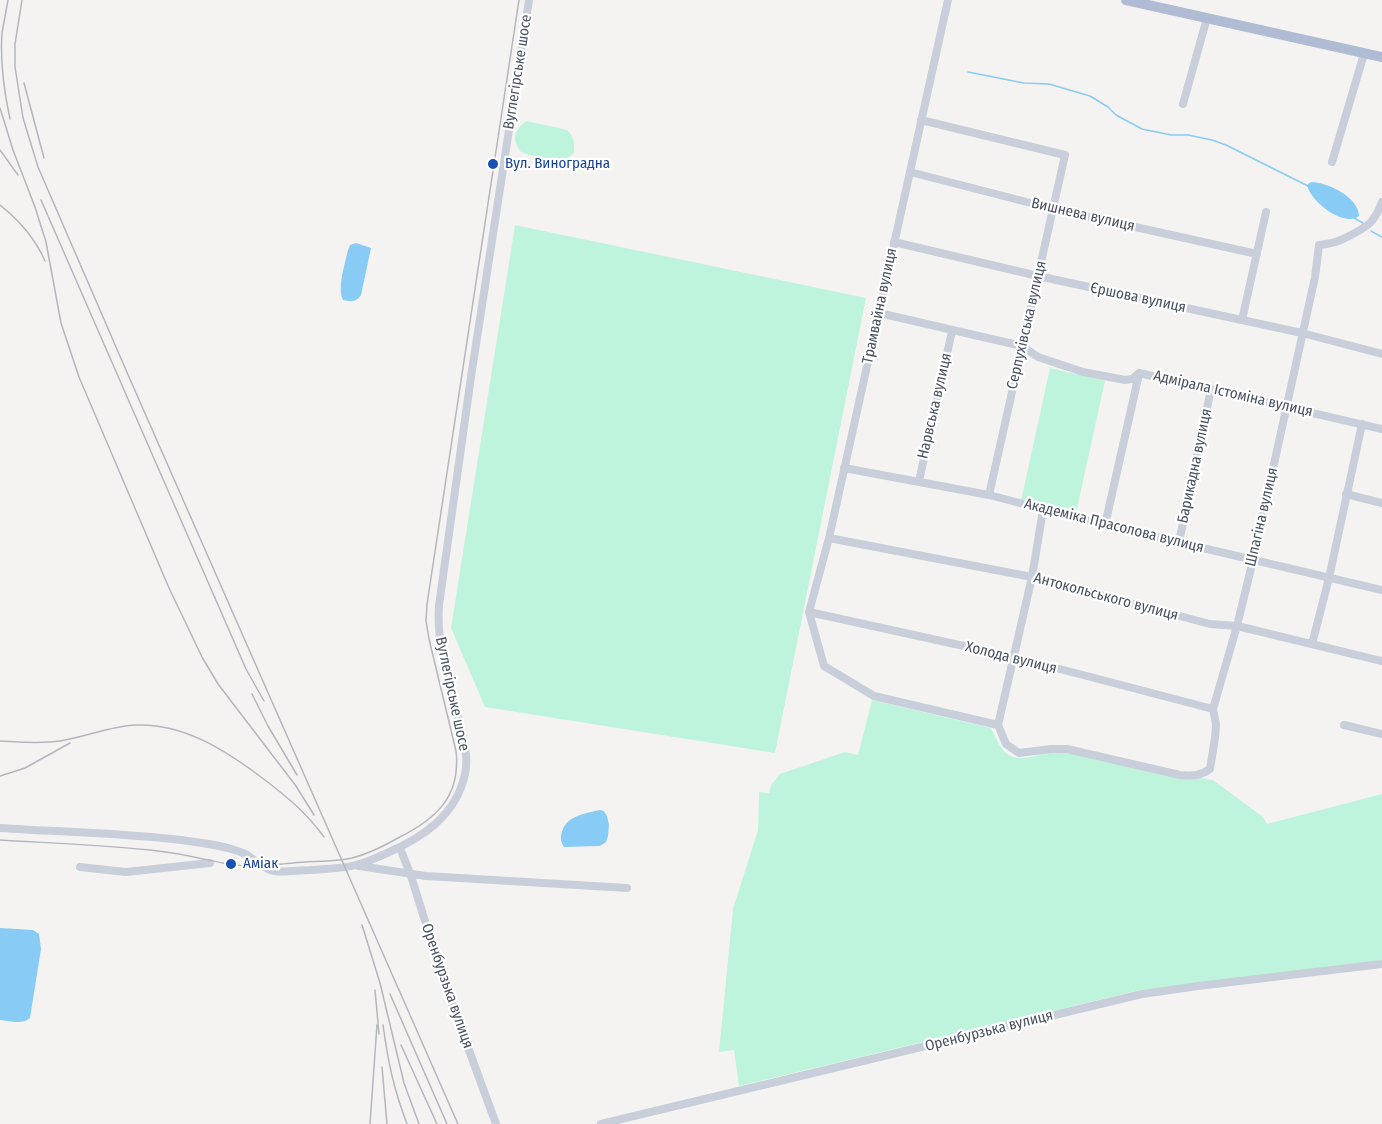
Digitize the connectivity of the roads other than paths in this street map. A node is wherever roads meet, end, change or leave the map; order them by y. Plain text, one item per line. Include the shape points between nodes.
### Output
1 (529, 0) edge
2 (948, 0) edge
3 (1126, 0) edge
4 (1207, 18) junction
5 (1364, 54) junction
6 (1382, 57) edge
7 (1183, 104) dead end
8 (921, 120) junction
9 (1332, 162) dead end
10 (909, 172) junction
11 (1382, 202) edge
12 (1053, 209) junction
13 (1266, 212) dead end
14 (894, 242) junction
15 (1257, 254) junction
16 (1038, 276) junction
17 (879, 313) junction
18 (1242, 320) junction
19 (952, 330) junction
20 (1302, 333) junction
21 (1022, 346) junction
22 (1382, 354) edge
23 (1139, 373) junction
24 (1210, 389) junction
25 (1286, 406) junction
26 (1362, 424) junction
27 (1382, 429) edge
28 (844, 468) junction
29 (919, 481) junction
30 (1346, 494) junction
31 (989, 495) junction
32 (1382, 503) edge
33 (1043, 510) junction
34 (1105, 525) junction
35 (829, 538) junction
36 (1179, 542) junction
37 (1252, 560) junction
38 (1032, 577) junction
39 (1329, 578) junction
40 (1382, 590) edge
41 (809, 612) junction
42 (1237, 626) junction
43 (1312, 644) junction
44 (1014, 657) junction
45 (1382, 661) edge
46 (1213, 709) junction
47 (998, 725) junction
48 (1344, 725) dead end
49 (1382, 734) edge
50 (0, 828) edge
51 (400, 848) junction
52 (210, 863) dead end
53 (355, 865) junction
54 (80, 867) dead end
55 (411, 874) junction
56 (627, 888) dead end
57 (1382, 964) edge
58 (496, 1124) edge
59 (601, 1124) edge

1 - 51 street, Вуглегірське шосе via 438,621 442,658 466,765 462,786 447,813
2 - 8 street, Трамвайна вулиця
3 - 4 main road
4 - 5 main road
4 - 7 street
5 - 6 main road
5 - 9 street
8 - 10 street, Трамвайна вулиця
8 - 12 street, Серпухівська вулиця via 1065,154
10 - 12 street, Вишнева вулиця
10 - 14 street, Трамвайна вулиця
11 - 20 street, Шпагіна вулиця via 1370,225 1337,243 1319,245
12 - 15 street, Вишнева вулиця
12 - 16 street, Серпухівська вулиця
13 - 15 street
14 - 16 street, Єршова вулиця
14 - 17 street, Трамвайна вулиця
15 - 18 street
16 - 18 street, Єршова вулиця
16 - 21 street, Серпухівська вулиця
17 - 19 street, Адмірала Істоміна вулиця
17 - 28 street, Трамвайна вулиця
18 - 20 street, Єршова вулиця
19 - 21 street, Адмірала Істоміна вулиця
19 - 29 street, Нарвська вулиця
20 - 22 street, Єршова вулиця
20 - 25 street, Шпагіна вулиця
21 - 23 street, Адмірала Істоміна вулиця via 1038,357 1083,372 1125,380
21 - 31 street, Серпухівська вулиця
23 - 24 street, Адмірала Істоміна вулиця
23 - 34 street
24 - 25 street, Адмірала Істоміна вулиця
24 - 36 street, Барикадна вулиця
25 - 26 street, Адмірала Істоміна вулиця
25 - 37 street, Шпагіна вулиця
26 - 27 street, Адмірала Істоміна вулиця
26 - 30 street
28 - 29 street, Академіка Прасолова вулиця
28 - 35 street, Трамвайна вулиця
29 - 31 street, Академіка Прасолова вулиця
30 - 32 street
30 - 39 street
31 - 33 street, Академіка Прасолова вулиця
33 - 34 street, Академіка Прасолова вулиця
33 - 38 street
34 - 36 street, Академіка Прасолова вулиця
35 - 38 street, Антокольського вулиця
35 - 41 street, Трамвайна вулиця
36 - 37 street, Академіка Прасолова вулиця
37 - 39 street, Академіка Прасолова вулиця
37 - 42 street, Шпагіна вулиця
38 - 42 street, Антокольського вулиця via 1210,624
38 - 44 street
39 - 40 street, Академіка Прасолова вулиця
39 - 43 street
41 - 44 street, Холода вулиця
41 - 47 street via 824,666 874,696
42 - 43 street, Антокольського вулиця
42 - 46 street, Шпагіна вулиця
43 - 45 street, Антокольського вулиця
44 - 46 street, Холода вулиця
44 - 47 street
46 - 47 street, Шпагіна вулиця via 1216,724 1210,769 1192,776 1067,749 1019,753 1006,744
48 - 49 street
50 - 53 street, Вуглегірське шосе via 194,842 245,854 275,872
51 - 53 street, Вуглегірське шосе
51 - 55 street, Оренбурзька вулиця
52 - 54 street via 126,872
53 - 55 street
55 - 56 street
55 - 58 street, Оренбурзька вулиця via 444,982
57 - 59 street, Оренбурзька вулиця via 1142,994

